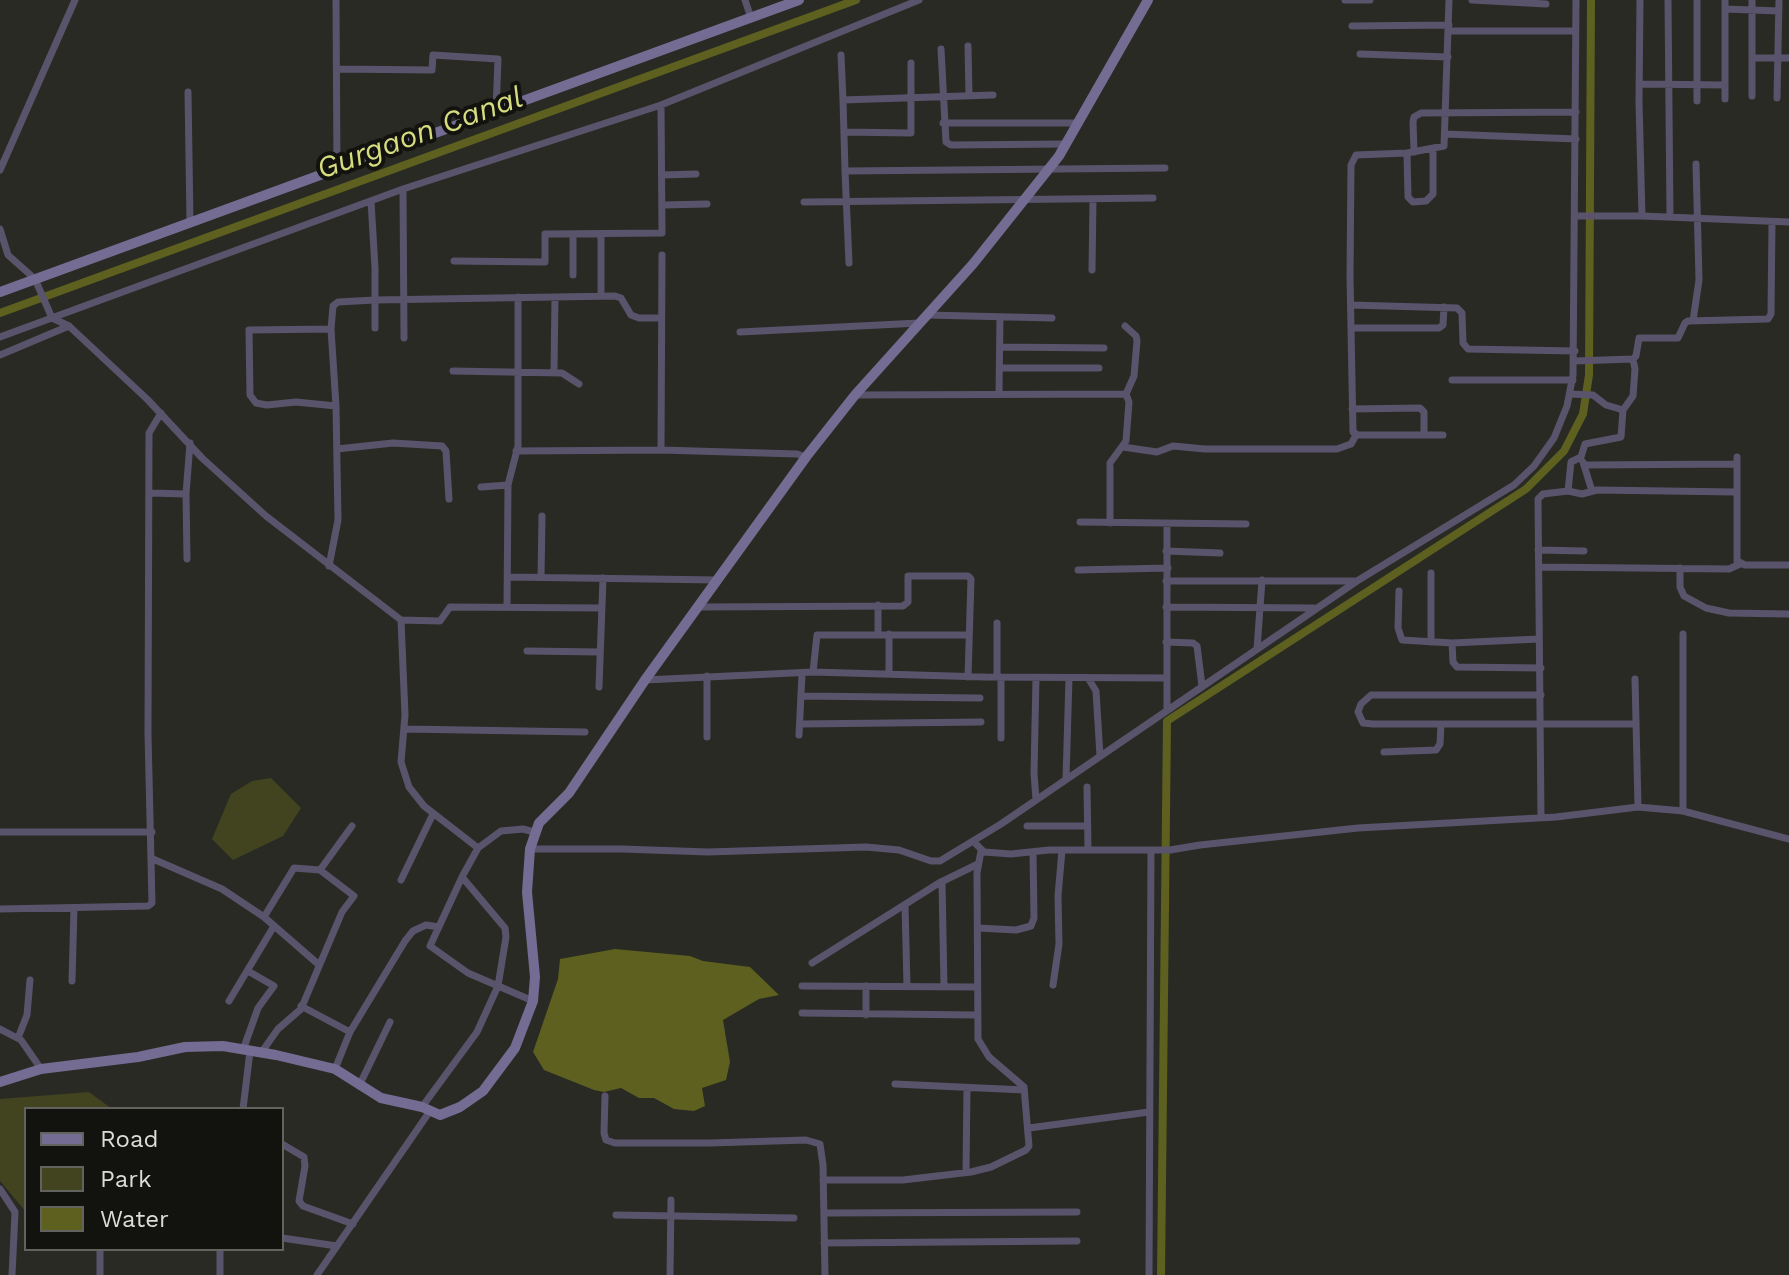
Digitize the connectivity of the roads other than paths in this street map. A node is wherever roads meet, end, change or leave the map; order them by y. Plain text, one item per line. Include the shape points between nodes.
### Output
1 (75, 0) edge
2 (336, 0) edge
3 (745, 0) edge
4 (799, 0) edge
5 (919, 0) edge
6 (1148, 0) edge
7 (1345, 0) edge
8 (1370, 0) edge
9 (1449, 0) edge
10 (1472, 0) edge
11 (1576, 0) edge
12 (1640, 0) edge
13 (1668, 0) edge
14 (1697, 0) edge
15 (1752, 0) edge
16 (1779, 0) edge
17 (1546, 4) dead end
18 (1725, 4) edge
19 (1752, 11) junction
20 (1779, 11) junction
21 (751, 18) junction
22 (1352, 26) dead end
23 (1449, 28) junction
24 (1575, 31) junction
25 (1779, 40) junction
26 (1789, 40) edge
27 (968, 46) dead end
28 (941, 49) dead end
29 (1360, 54) dead end
30 (841, 55) dead end
31 (1448, 57) junction
32 (1752, 58) junction
33 (1778, 58) junction
34 (1789, 58) edge
35 (911, 63) dead end
36 (337, 69) junction
37 (1639, 84) junction
38 (1669, 84) junction
39 (1697, 85) junction
40 (1725, 85) junction
41 (188, 92) dead end
42 (993, 95) dead end
43 (942, 96) junction
44 (969, 96) junction
45 (1752, 96) dead end
46 (912, 98) junction
47 (1777, 98) dead end
48 (1725, 99) dead end
49 (843, 100) junction
50 (1697, 101) dead end
51 (661, 105) junction
52 (496, 111) junction
53 (1447, 112) junction
54 (1576, 112) junction
55 (943, 123) junction
56 (1080, 123) junction
57 (844, 132) junction
58 (1445, 134) junction
59 (1576, 139) junction
60 (1066, 144) junction
61 (1433, 149) junction
62 (1411, 152) junction
63 (1696, 164) dead end
64 (1049, 168) junction
65 (1165, 168) dead end
66 (337, 169) junction
67 (0, 170) edge
68 (845, 171) junction
69 (696, 174) dead end
70 (662, 175) junction
71 (403, 189) junction
72 (1153, 198) dead end
73 (1026, 199) junction
74 (1093, 199) junction
75 (847, 200) junction
76 (371, 201) junction
77 (804, 202) dead end
78 (707, 204) dead end
79 (663, 205) junction
80 (1576, 216) junction
81 (1642, 216) junction
82 (1670, 217) junction
83 (1697, 217) junction
84 (1772, 222) junction
85 (1789, 222) edge
86 (190, 223) junction
87 (0, 229) edge
88 (573, 234) junction
89 (601, 234) junction
90 (662, 255) dead end
91 (454, 261) dead end
92 (849, 263) dead end
93 (1092, 270) dead end
94 (573, 275) dead end
95 (35, 279) junction
96 (0, 292) edge
97 (601, 296) junction
98 (518, 297) junction
99 (555, 297) junction
100 (375, 300) junction
101 (403, 300) junction
102 (1351, 305) junction
103 (1444, 307) junction
104 (1000, 317) junction
105 (52, 318) junction
106 (660, 318) junction
107 (1052, 318) dead end
108 (924, 319) junction
109 (1693, 321) junction
110 (69, 326) junction
111 (1125, 326) dead end
112 (375, 328) dead end
113 (1351, 328) junction
114 (331, 329) junction
115 (740, 332) dead end
116 (0, 337) edge
117 (404, 338) dead end
118 (1000, 347) junction
119 (1104, 348) dead end
120 (1575, 351) junction
121 (0, 355) edge
122 (1633, 359) junction
123 (1574, 361) junction
124 (1000, 368) junction
125 (1099, 368) dead end
126 (453, 371) dead end
127 (554, 372) junction
128 (519, 373) junction
129 (1452, 380) dead end
130 (1573, 380) junction
131 (579, 384) dead end
132 (999, 394) junction
133 (1126, 394) junction
134 (1579, 394) junction
135 (855, 395) junction
136 (336, 406) junction
137 (1352, 409) junction
138 (1623, 410) junction
139 (161, 413) junction
140 (1356, 435) junction
141 (1424, 435) junction
142 (1443, 435) dead end
143 (190, 443) junction
144 (1123, 447) junction
145 (337, 449) junction
146 (661, 450) junction
147 (516, 451) junction
148 (806, 457) junction
149 (1583, 461) junction
150 (508, 485) junction
151 (481, 487) dead end
152 (1568, 491) junction
153 (1592, 491) junction
154 (1736, 492) junction
155 (150, 493) junction
156 (186, 494) junction
157 (449, 499) dead end
158 (542, 516) dead end
159 (1080, 522) dead end
160 (1110, 523) junction
161 (1167, 524) junction
162 (1246, 524) dead end
163 (1538, 550) junction
164 (1166, 551) junction
165 (1584, 551) dead end
166 (1220, 553) dead end
167 (187, 559) dead end
168 (1740, 564) junction
169 (1789, 565) edge
170 (329, 566) junction
171 (1539, 567) junction
172 (1168, 568) junction
173 (1680, 568) junction
174 (1078, 570) dead end
175 (1431, 573) dead end
176 (509, 577) junction
177 (541, 577) junction
178 (603, 578) junction
179 (717, 580) junction
180 (1262, 580) junction
181 (1166, 581) junction
182 (1357, 581) junction
183 (1399, 591) dead end
184 (878, 605) junction
185 (507, 607) junction
186 (699, 607) junction
187 (1166, 607) junction
188 (1261, 607) junction
189 (602, 608) junction
190 (1316, 608) junction
191 (1789, 614) edge
192 (401, 620) junction
193 (997, 623) dead end
194 (878, 634) junction
195 (889, 634) junction
196 (1683, 634) dead end
197 (969, 635) junction
198 (1539, 639) junction
199 (1166, 642) junction
200 (1431, 642) junction
201 (1452, 643) junction
202 (1257, 649) junction
203 (527, 651) dead end
204 (600, 652) junction
205 (1541, 668) junction
206 (813, 672) junction
207 (802, 674) junction
208 (889, 674) junction
209 (707, 676) junction
210 (968, 677) junction
211 (999, 677) junction
212 (1036, 678) junction
213 (1069, 678) junction
214 (1088, 678) junction
215 (1166, 678) junction
216 (1635, 679) dead end
217 (645, 680) junction
218 (1202, 686) junction
219 (599, 687) dead end
220 (1541, 695) junction
221 (802, 696) junction
222 (980, 698) dead end
223 (1167, 710) junction
224 (981, 722) dead end
225 (800, 724) junction
226 (1441, 724) junction
227 (1636, 724) junction
228 (1541, 725) junction
229 (404, 729) junction
230 (585, 732) dead end
231 (799, 735) dead end
232 (707, 737) dead end
233 (1001, 738) dead end
234 (1384, 752) dead end
235 (1100, 756) junction
236 (1066, 779) junction
237 (1087, 787) dead end
238 (1036, 800) junction
239 (1638, 807) junction
240 (1683, 811) junction
241 (433, 814) junction
242 (1541, 818) junction
243 (352, 826) dead end
244 (1027, 826) dead end
245 (1087, 826) junction
246 (0, 832) edge
247 (152, 832) junction
248 (534, 832) junction
249 (1789, 839) edge
250 (977, 847) junction
251 (478, 848) junction
252 (530, 849) junction
253 (1062, 850) junction
254 (1088, 850) junction
255 (1154, 850) junction
256 (1033, 852) junction
257 (153, 859) junction
258 (978, 864) junction
259 (320, 870) junction
260 (462, 877) junction
261 (401, 880) dead end
262 (942, 882) junction
263 (905, 905) junction
264 (74, 908) junction
265 (0, 909) edge
266 (264, 917) junction
267 (274, 926) junction
268 (439, 927) junction
269 (978, 928) junction
270 (812, 963) dead end
271 (318, 964) junction
272 (248, 971) junction
273 (30, 980) dead end
274 (72, 981) dead end
275 (1053, 985) dead end
276 (498, 986) junction
277 (802, 986) dead end
278 (866, 986) junction
279 (907, 986) junction
280 (944, 987) junction
281 (977, 987) junction
282 (229, 1001) dead end
283 (533, 1001) junction
284 (301, 1006) junction
285 (802, 1013) dead end
286 (866, 1015) junction
287 (977, 1015) junction
288 (390, 1022) dead end
289 (0, 1029) edge
290 (350, 1032) junction
291 (18, 1038) junction
292 (252, 1051) junction
293 (41, 1069) junction
294 (335, 1069) junction
295 (0, 1082) edge
296 (895, 1084) dead end
297 (359, 1086) junction
298 (967, 1088) junction
299 (1024, 1090) junction
300 (605, 1096) dead end
301 (243, 1107) edge
302 (426, 1109) junction
303 (1149, 1112) junction
304 (1029, 1128) junction
305 (284, 1145) edge
306 (966, 1172) junction
307 (823, 1180) junction
308 (0, 1189) edge
309 (671, 1200) dead end
310 (1077, 1212) dead end
311 (824, 1213) junction
312 (616, 1215) dead end
313 (671, 1216) junction
314 (794, 1218) dead end
315 (353, 1224) junction
316 (284, 1238) edge
317 (1077, 1241) dead end
318 (824, 1243) junction
319 (337, 1246) junction
320 (100, 1251) edge
321 (220, 1251) edge
322 (12, 1275) edge
323 (100, 1275) edge
324 (220, 1275) edge
325 (317, 1275) edge
326 (670, 1275) edge
327 (825, 1275) edge
328 (1149, 1275) edge

1 - 67 street
2 - 36 street
3 - 21 street
4 - 21 street
5 - 51 street
6 - 56 street
7 - 8 street
9 - 23 street
10 - 17 street
11 - 24 street
12 - 37 street
13 - 38 street
14 - 39 street
15 - 19 street
16 - 20 street
18 - 19 street
18 - 40 street
19 - 20 street
19 - 32 street
20 - 25 street
21 - 52 street
22 - 23 street
23 - 24 street
23 - 31 street
24 - 54 street
25 - 26 street
25 - 33 street
27 - 44 street
28 - 43 street
29 - 31 street
30 - 49 street
31 - 53 street
32 - 33 street
32 - 45 street
33 - 34 street
33 - 47 street
35 - 46 street
36 - 52 street via 432,70 433,55 498,59
36 - 66 street
37 - 38 street
37 - 81 street
38 - 39 street
38 - 82 street
39 - 40 street
39 - 50 street
40 - 48 street
41 - 86 street
42 - 44 street
43 - 44 street
43 - 46 street
43 - 55 street
46 - 49 street
46 - 57 street via 911,133
49 - 57 street
51 - 70 street
51 - 71 street
52 - 66 street
53 - 54 street
53 - 58 street
53 - 62 street via 1414,117
54 - 59 street
55 - 56 street
55 - 60 street via 951,145
56 - 60 street
57 - 68 street
58 - 59 street
58 - 61 street via 1444,146
59 - 80 street
60 - 64 street
61 - 62 street
61 - 62 street via 1433,194 1426,201 1408,197
62 - 102 street via 1352,158
63 - 83 street
64 - 65 street
64 - 68 street
64 - 73 street
66 - 86 street
68 - 75 street
69 - 70 street
70 - 79 street
71 - 76 street
71 - 101 street
72 - 74 street
73 - 74 street
73 - 75 street
73 - 108 street
74 - 93 street
75 - 77 street
75 - 92 street
76 - 100 street
76 - 105 street
78 - 79 street
79 - 89 street via 662,233
80 - 81 street
80 - 120 street
81 - 82 street
82 - 83 street
83 - 84 street
83 - 109 street via 1699,280
84 - 85 street
84 - 109 street via 1770,317
86 - 95 street
87 - 95 street via 8,255
88 - 89 street
88 - 91 street via 545,234 545,262
88 - 94 street
89 - 97 street
90 - 106 street
95 - 96 street
95 - 105 street
97 - 99 street
97 - 106 street via 621,298 639,318
98 - 99 street
98 - 101 street
98 - 128 street
99 - 127 street
100 - 101 street
100 - 112 street
100 - 114 street via 338,302
101 - 117 street
102 - 103 street
102 - 113 street
103 - 113 street via 1443,325 1436,329
103 - 120 street via 1460,310 1468,349
104 - 107 street
104 - 108 street
104 - 118 street
105 - 110 street
105 - 116 street
106 - 146 street
108 - 115 street
108 - 135 street
109 - 122 street via 1685,323 1678,338 1639,338
110 - 121 street
110 - 139 street
111 - 133 street via 1137,341 1134,376
113 - 137 street
114 - 136 street
114 - 136 street via 249,330 250,395 267,405
118 - 119 street
118 - 124 street
120 - 123 street
122 - 123 street
122 - 138 street via 1633,396
123 - 130 street
124 - 125 street
124 - 132 street
126 - 128 street
127 - 128 street
127 - 131 street
128 - 147 street
129 - 130 street
130 - 134 street
132 - 133 street
132 - 135 street
133 - 144 street
134 - 138 street
134 - 182 street via 1554,438 1514,485
135 - 148 street
136 - 145 street
137 - 140 street
137 - 141 street via 1420,408
138 - 149 street via 1621,437 1586,443
139 - 143 street
139 - 155 street via 149,433
140 - 141 street
140 - 144 street via 1351,444 1337,449 1173,446 1157,452
141 - 142 street
143 - 156 street
143 - 170 street via 266,516
144 - 160 street via 1110,463
145 - 157 street via 393,443 442,446
145 - 170 street via 338,520
146 - 147 street
146 - 148 street
147 - 150 street
148 - 179 street
149 - 152 street via 1571,462
149 - 153 street
149 - 154 street via 1736,460
150 - 151 street
150 - 176 street
152 - 153 street
152 - 163 street via 1539,497
153 - 154 street
154 - 168 street via 1735,557
155 - 156 street
155 - 247 street
156 - 167 street
158 - 177 street
159 - 160 street
160 - 161 street
161 - 162 street
161 - 164 street
163 - 165 street
163 - 171 street
164 - 166 street
164 - 172 street
168 - 169 street
168 - 173 street via 1729,569
170 - 192 street
171 - 173 street
171 - 198 street
172 - 174 street
172 - 181 street
173 - 191 street via 1684,596 1706,608
175 - 200 street
176 - 177 street
176 - 185 street
177 - 178 street
178 - 179 street
178 - 189 street
179 - 186 street
180 - 181 street
180 - 182 street
180 - 188 street
181 - 187 street
182 - 190 street
183 - 200 street via 1400,637
184 - 186 street
184 - 194 street
184 - 197 street via 907,605 910,575 968,576
185 - 189 street
185 - 192 street via 450,607 440,621
186 - 217 street
187 - 188 street
187 - 199 street
188 - 190 street
188 - 202 street
189 - 204 street
190 - 202 street
192 - 229 street
193 - 211 street
194 - 195 street
194 - 206 street via 817,635
195 - 197 street
195 - 208 street
196 - 240 street
197 - 210 street
198 - 201 street
198 - 205 street
199 - 215 street
199 - 218 street via 1197,646
200 - 201 street
201 - 205 street via 1457,667
202 - 218 street
203 - 204 street
204 - 219 street
205 - 220 street
206 - 207 street
206 - 208 street
207 - 209 street
207 - 221 street
208 - 210 street
209 - 217 street
209 - 232 street
210 - 211 street
211 - 212 street
211 - 233 street
212 - 213 street
212 - 238 street
213 - 214 street
213 - 236 street
214 - 215 street
214 - 235 street via 1096,691
215 - 223 street
216 - 227 street
217 - 248 street via 569,793
218 - 223 street
220 - 226 street via 1371,695 1359,708 1360,720 1367,724
220 - 228 street
221 - 222 street
221 - 225 street
223 - 235 street
224 - 225 street
225 - 231 street
226 - 228 street
226 - 234 street via 1436,750
227 - 228 street
227 - 239 street
228 - 242 street
229 - 230 street
229 - 241 street via 401,762 409,787
235 - 236 street
236 - 238 street
237 - 245 street
238 - 250 street
239 - 240 street
239 - 242 street
240 - 249 street
241 - 251 street
241 - 261 street
242 - 255 street via 1358,828
243 - 259 street
244 - 245 street
245 - 254 street
246 - 247 street
247 - 257 street
248 - 251 street via 501,831
248 - 252 street
250 - 252 street via 940,861 866,847 708,852
250 - 256 street
250 - 258 street
251 - 260 street
252 - 283 street
253 - 254 street
253 - 256 street
253 - 275 street
254 - 255 street
255 - 303 street
256 - 269 street via 1031,926
257 - 264 street via 154,898 148,906
257 - 266 street via 222,889
258 - 262 street
258 - 269 street
259 - 266 street via 294,868
259 - 271 street via 354,896
260 - 268 street
260 - 276 street via 505,928
262 - 263 street
262 - 280 street
263 - 270 street
263 - 279 street
264 - 265 street
264 - 274 street
266 - 267 street
267 - 271 street
267 - 272 street
268 - 276 street via 430,946 468,973
268 - 290 street via 413,931
269 - 281 street
271 - 284 street
272 - 282 street
272 - 292 street via 274,986 258,1008
273 - 291 street via 27,1015
276 - 283 street
276 - 302 street via 472,1041
277 - 278 street
278 - 279 street
278 - 286 street
279 - 280 street
280 - 281 street
281 - 287 street
283 - 302 street via 515,1048 483,1091 440,1115
284 - 290 street
284 - 292 street
285 - 286 street
286 - 287 street
287 - 299 street via 978,1039 989,1057
288 - 297 street
289 - 291 street
290 - 294 street
291 - 293 street
292 - 293 street via 185,1047
292 - 294 street
292 - 301 street
293 - 295 street
294 - 297 street
296 - 298 street
297 - 302 street via 381,1098
298 - 299 street
298 - 306 street
299 - 304 street
300 - 307 street via 606,1140 816,1141 822,1150
302 - 315 street
303 - 304 street
303 - 328 street
304 - 306 street via 1026,1150
305 - 315 street via 304,1157 299,1201 303,1206
306 - 307 street via 903,1180
307 - 311 street
308 - 322 street via 15,1212
309 - 313 street
310 - 311 street
311 - 318 street
312 - 313 street
313 - 314 street
313 - 326 street
315 - 319 street
316 - 319 street
317 - 318 street
318 - 327 street
319 - 325 street
320 - 323 street
321 - 324 street

